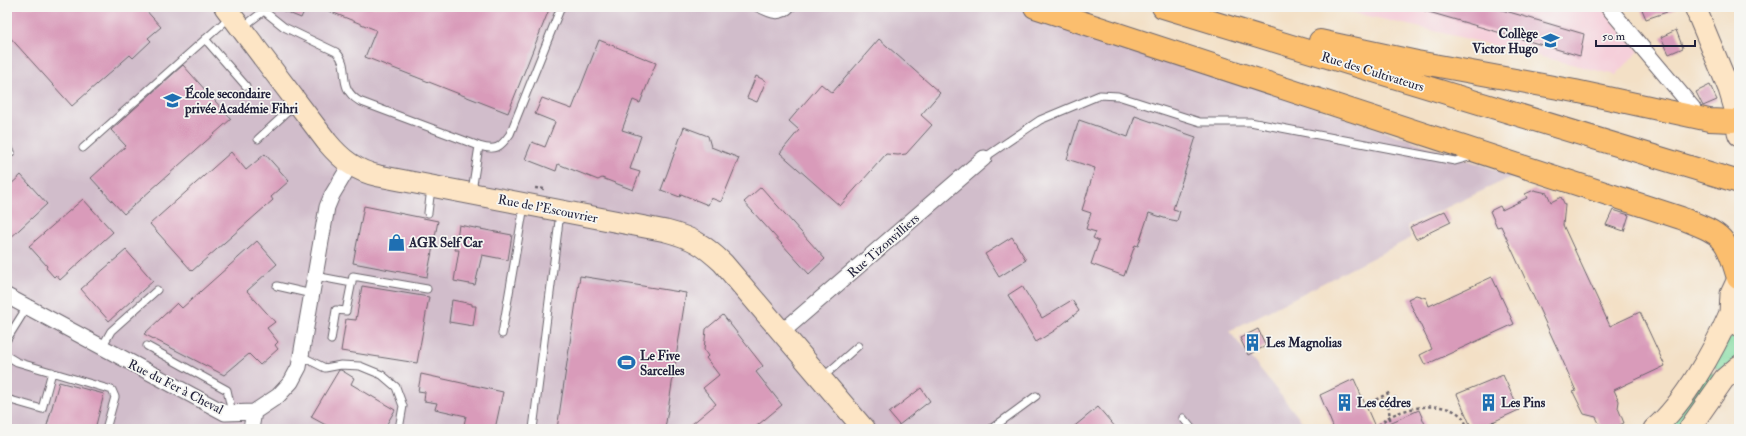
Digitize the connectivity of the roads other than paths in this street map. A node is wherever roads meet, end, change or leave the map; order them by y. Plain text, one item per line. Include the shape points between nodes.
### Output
1 (561, 7) edge
2 (756, 7) edge
3 (792, 7) edge
4 (1035, 7) edge
5 (1162, 7) edge
6 (1186, 7) edge
7 (1608, 7) edge
8 (1695, 7) edge
9 (266, 9) edge
10 (232, 17) edge
11 (205, 38) junction
12 (246, 86) dead end
13 (297, 102) junction
14 (1693, 108) dead end
15 (1736, 115) edge
16 (258, 139) dead end
17 (478, 146) junction
18 (7, 147) edge
19 (82, 148) dead end
20 (1484, 153) junction
21 (7, 156) edge
22 (984, 158) joint
23 (350, 165) junction
24 (1739, 182) edge
25 (431, 186) junction
26 (471, 194) junction
27 (525, 204) junction
28 (560, 210) junction
29 (428, 213) dead end
30 (315, 276) junction
31 (1739, 278) edge
32 (352, 283) junction
33 (277, 286) dead end
34 (158, 290) dead end
35 (427, 290) dead end
36 (312, 294) junction
37 (7, 296) edge
38 (27, 307) junction
39 (1735, 320) edge
40 (782, 332) junction
41 (502, 334) dead end
42 (7, 339) edge
43 (331, 340) dead end
44 (147, 346) dead end
45 (858, 346) dead end
46 (102, 347) junction
47 (7, 356) edge
48 (301, 356) junction
49 (1739, 366) edge
50 (52, 372) junction
51 (822, 379) junction
52 (1036, 396) dead end
53 (7, 400) edge
54 (254, 412) junction
55 (232, 413) junction
56 (1183, 418) dead end
57 (106, 429) edge
58 (251, 429) edge
59 (399, 429) edge
60 (533, 429) edge
61 (864, 429) edge
62 (991, 429) edge
63 (1192, 429) edge
64 (1654, 429) edge
65 (1689, 429) edge

1 - 17 lane via 510,134 501,146 490,149
2 - 3 lane via 777,15 786,14
4 - 20 main road
5 - 24 main road, Rue des Cultivateurs
6 - 15 main road via 1355,49 1709,120
7 - 14 street
8 - 15 street
9 - 10 lane
9 - 17 lane via 284,27 336,52 342,58 346,89 350,96
10 - 11 lane
10 - 13 street, Rue de l'Escouvrier
11 - 12 lane
11 - 19 lane
13 - 16 lane
13 - 23 street, Rue de l'Escouvrier via 326,142
17 - 26 lane
18 - 21 lane via 11,152
20 - 22 lane via 1455,161 1250,122 1200,122 1118,96 1100,95 1040,120
20 - 31 main road via 1708,229 1721,237 1726,244
22 - 40 street, Rue Tizonvilliers
23 - 25 street, Rue de l'Escouvrier via 366,173
23 - 30 street via 327,207
25 - 26 street, Rue de l'Escouvrier
25 - 29 lane
26 - 27 street, Rue de l'Escouvrier
27 - 28 street, Rue de l'Escouvrier
27 - 41 lane
28 - 40 street, Rue de l'Escouvrier via 666,231 697,241 723,263
28 - 60 lane
30 - 32 lane
30 - 36 street
31 - 39 street via 1731,294
32 - 35 lane via 353,276
32 - 43 lane via 346,311 336,310
33 - 36 lane
34 - 46 lane via 111,331
36 - 48 street
37 - 38 street, Rue du Fer à Cheval
38 - 42 lane
38 - 46 street, Rue du Fer à Cheval
39 - 64 street via 1721,333 1689,388
40 - 51 street, Rue de l'Escouvrier
44 - 55 lane via 226,390
45 - 51 lane
46 - 55 street, Rue du Fer à Cheval via 225,413
47 - 50 lane via 17,362
48 - 54 street via 299,368 291,382 278,396
48 - 59 lane via 325,368 341,365 360,366 382,375 396,388 403,406
49 - 65 street via 1724,379
50 - 53 lane via 42,409
50 - 57 lane via 112,390 115,397
51 - 61 street, Rue de l'Escouvrier
52 - 62 lane
54 - 55 street, Rue du Fer à Cheval
54 - 58 street
56 - 63 lane

